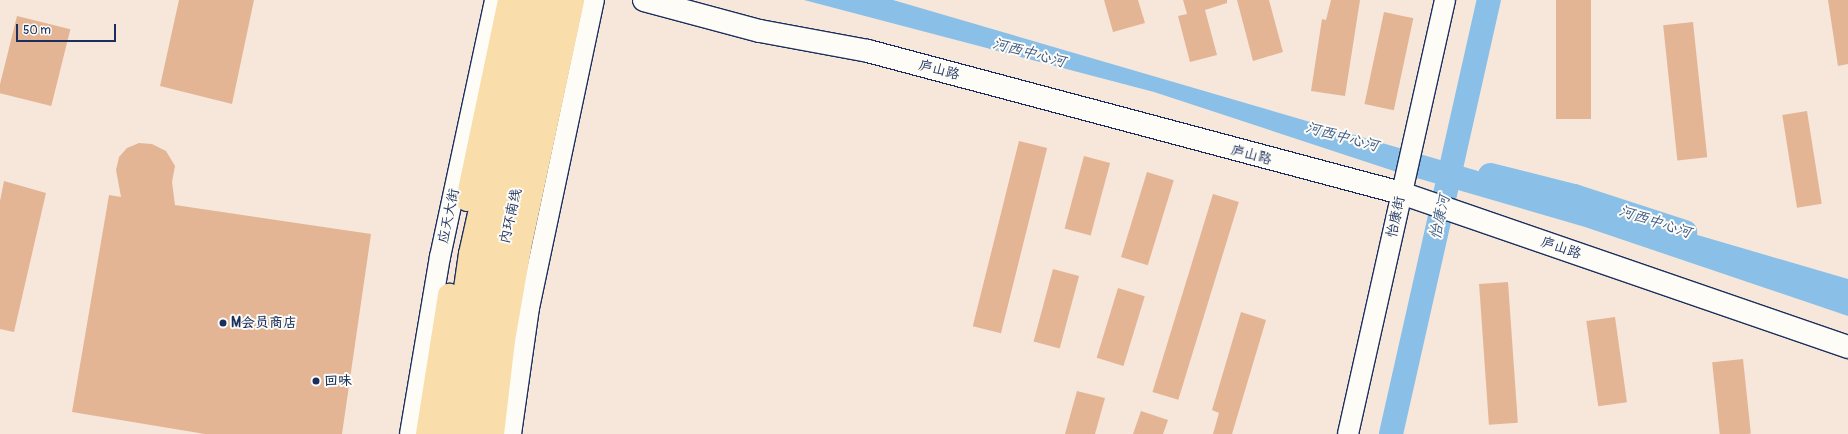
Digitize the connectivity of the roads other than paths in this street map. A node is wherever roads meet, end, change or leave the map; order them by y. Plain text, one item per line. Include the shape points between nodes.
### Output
1 (495, 0) edge
2 (509, 0) edge
3 (527, 0) edge
4 (536, 0) edge
5 (546, 0) edge
6 (559, 0) edge
7 (574, 0) edge
8 (594, 0) edge
9 (644, 0) edge
10 (1445, 0) edge
11 (1405, 187) junction
12 (1848, 347) edge
13 (410, 434) edge
14 (427, 434) edge
15 (444, 434) edge
16 (454, 434) edge
17 (461, 434) edge
18 (474, 434) edge
19 (493, 434) edge
20 (511, 434) edge
21 (1348, 434) edge

1 - 13 street, 应天大街 via 440,257
2 - 14 main road via 437,359
3 - 15 main road via 470,254
4 - 16 main road via 476,278
5 - 17 main road via 483,280
6 - 18 main road, 内环南线 via 496,280
7 - 19 main road via 520,248 504,340
8 - 20 street via 529,308
9 - 11 main road, 庐山路 via 760,31 868,51
10 - 11 street, 怡康街
11 - 12 main road, 庐山路 via 1490,223
11 - 21 street, 怡康街

